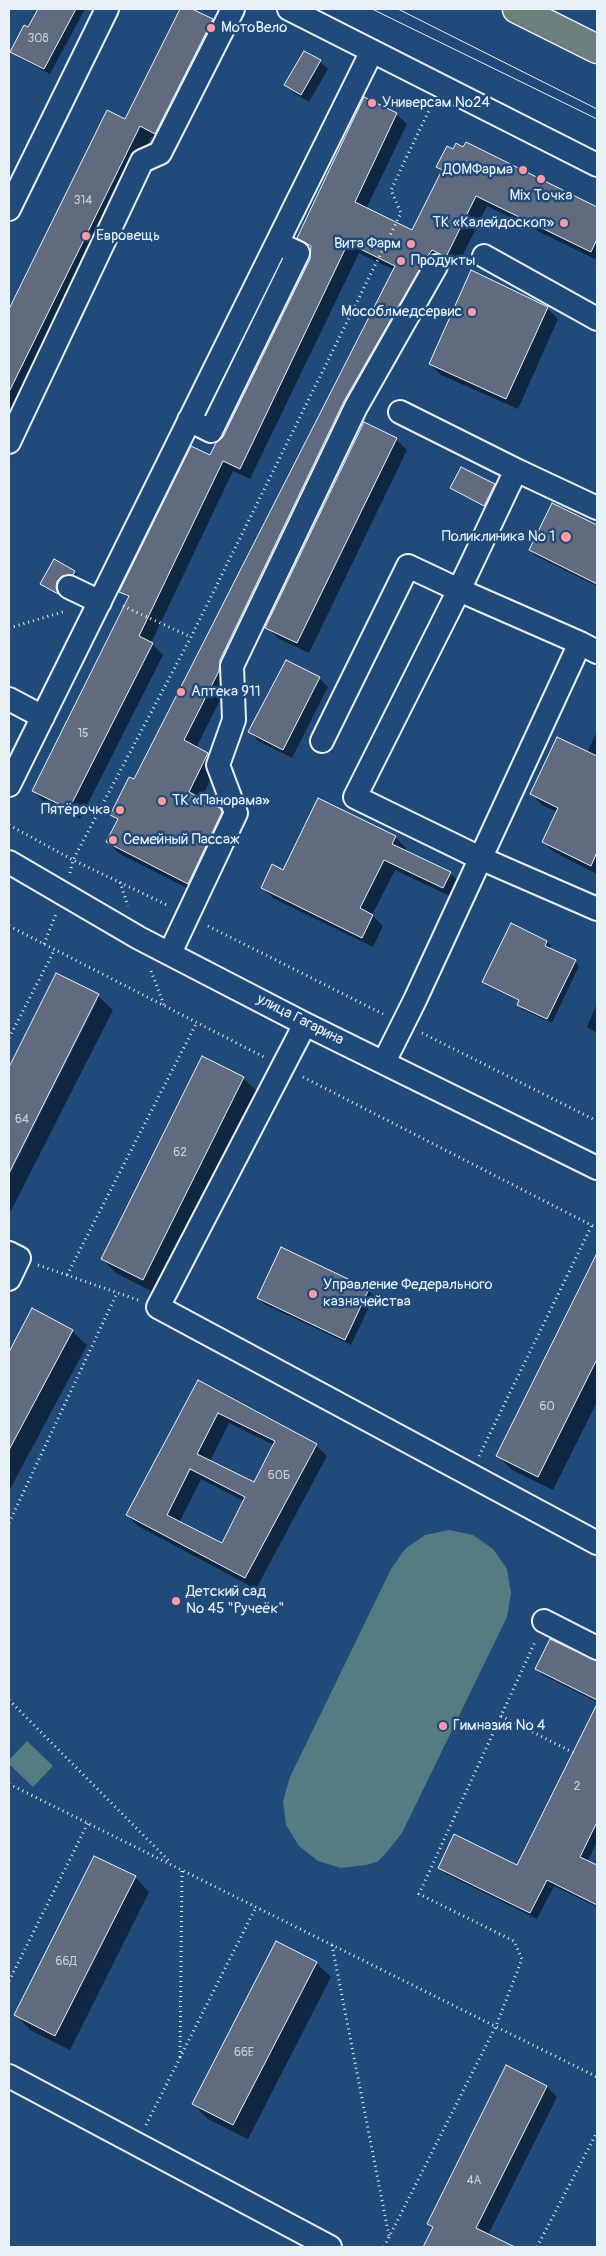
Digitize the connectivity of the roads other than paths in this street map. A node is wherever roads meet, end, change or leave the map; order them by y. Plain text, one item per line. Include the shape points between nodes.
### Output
1 (107, 9) edge
2 (233, 9) edge
3 (517, 9) edge
4 (301, 12) edge
5 (597, 49) edge
6 (372, 51) junction
7 (597, 165) edge
8 (9, 209) edge
9 (484, 256) dead end
10 (436, 266) dead end
11 (597, 319) edge
12 (400, 412) dead end
13 (9, 442) edge
14 (516, 470) junction
15 (597, 508) edge
16 (69, 587) dead end
17 (459, 590) junction
18 (101, 599) junction
19 (588, 647) edge
20 (9, 699) edge
21 (43, 717) junction
22 (322, 741) dead end
23 (9, 785) edge
24 (480, 858) junction
25 (9, 862) edge
26 (597, 909) edge
27 (170, 953) junction
28 (305, 1024) junction
29 (384, 1062) junction
30 (597, 1168) edge
31 (14, 1255) edge
32 (9, 1279) edge
33 (597, 1543) edge
34 (544, 1621) road end
35 (597, 1648) edge
36 (9, 2076) edge
37 (330, 2247) edge

1 - 8 street
2 - 13 street via 160,154 142,161
3 - 5 main road
4 - 6 street
6 - 7 street
6 - 18 street
9 - 11 street
10 - 27 street via 356,407 232,666 234,720 218,765 236,813
12 - 14 street
14 - 15 street
14 - 17 street
16 - 18 street
17 - 19 street
17 - 22 street via 408,566
17 - 24 street via 355,797
18 - 21 street
19 - 24 street
20 - 21 street
21 - 23 street
24 - 26 street
24 - 29 street
25 - 27 street, улица Гагарина
27 - 28 street, улица Гагарина
28 - 29 street, улица Гагарина
28 - 33 street via 158,1307
29 - 30 street, улица Гагарина
31 - 32 street
34 - 35 street
36 - 37 street

